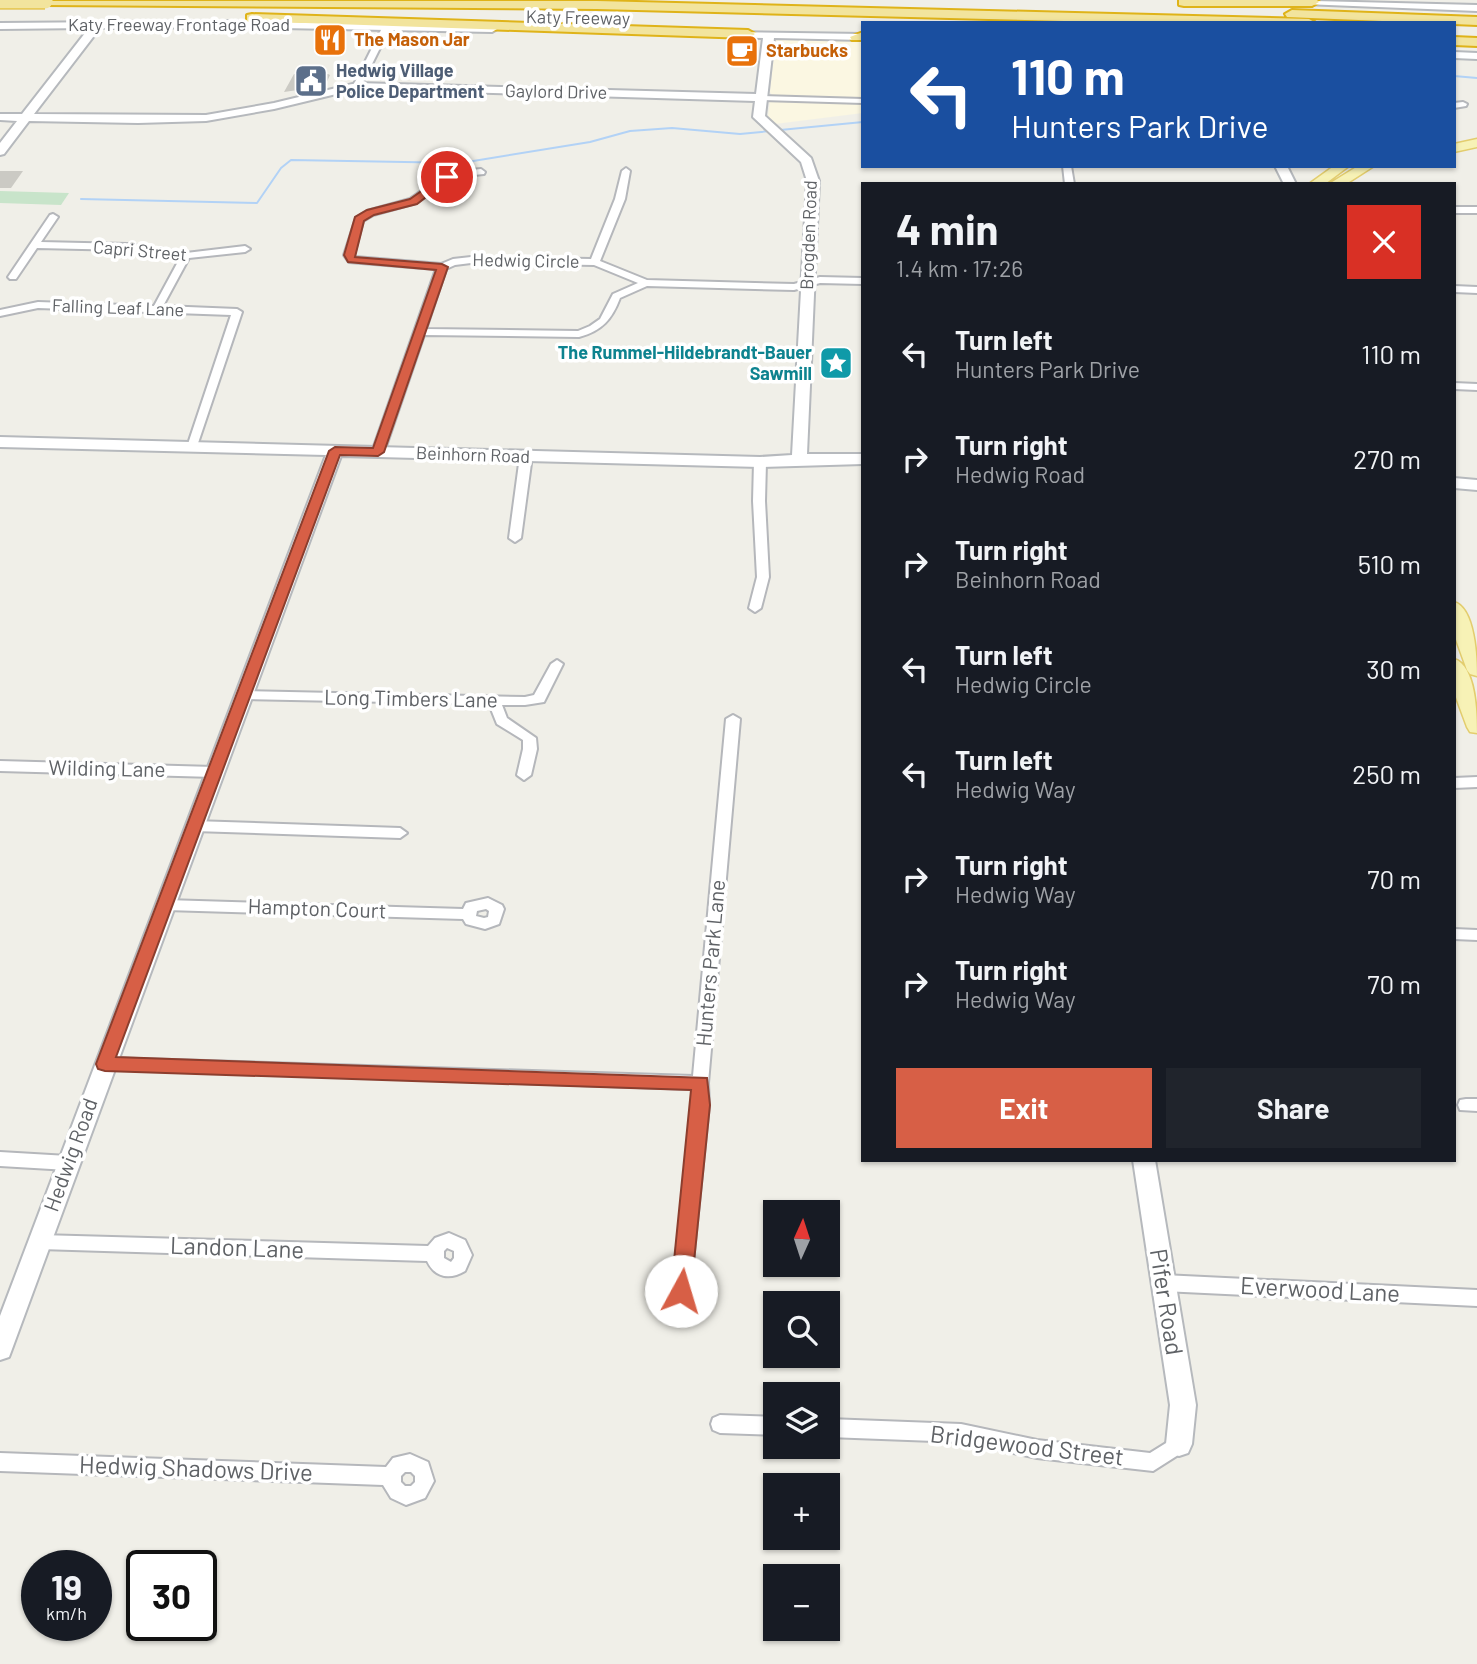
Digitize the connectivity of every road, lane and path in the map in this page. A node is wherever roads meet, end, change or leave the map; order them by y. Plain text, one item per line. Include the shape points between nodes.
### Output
1 (754, 0) edge
2 (765, 0) edge
3 (940, 0) edge
4 (1279, 0) edge
5 (1, 2) edge
6 (1165, 2) dead end
7 (899, 3) junction
8 (1351, 3) junction
9 (42, 6) edge
10 (1477, 8) edge
11 (13, 10) edge
12 (157, 14) junction
13 (1071, 21) edge
14 (1228, 21) edge
15 (1477, 21) edge
16 (97, 25) junction
17 (0, 26) edge
18 (26, 26) junction
19 (387, 26) junction
20 (1456, 30) edge
21 (1477, 31) edge
22 (748, 34) junction
23 (861, 34) edge
24 (769, 35) junction
25 (1456, 41) edge
26 (1477, 42) edge
27 (1456, 55) edge
28 (1477, 57) edge
29 (357, 86) junction
30 (761, 98) junction
31 (861, 101) edge
32 (0, 117) edge
33 (26, 118) junction
34 (1477, 133) edge
35 (1456, 137) edge
36 (1477, 144) edge
37 (1456, 148) edge
38 (0, 151) edge
39 (1340, 168) edge
40 (1364, 168) edge
41 (626, 171) dead end
42 (481, 172) dead end
43 (1320, 182) edge
44 (1340, 182) edge
45 (1456, 209) edge
46 (1477, 210) edge
47 (53, 217) dead end
48 (34, 245) junction
49 (245, 249) dead end
50 (186, 256) junction
51 (595, 262) junction
52 (442, 267) junction
53 (13, 278) dead end
54 (861, 281) edge
55 (646, 283) junction
56 (807, 284) junction
57 (1456, 289) edge
58 (1477, 290) edge
59 (157, 309) junction
60 (0, 313) edge
61 (419, 332) junction
62 (1456, 386) edge
63 (1477, 387) edge
64 (0, 442) edge
65 (192, 447) junction
66 (335, 451) junction
67 (378, 452) junction
68 (526, 456) junction
69 (861, 458) edge
70 (799, 459) junction
71 (760, 462) junction
72 (1456, 483) edge
73 (1477, 485) edge
74 (514, 538) dead end
75 (755, 608) dead end
76 (1456, 615) edge
77 (557, 664) dead end
78 (1456, 669) edge
79 (1477, 670) edge
80 (243, 695) junction
81 (495, 701) junction
82 (733, 719) dead end
83 (1477, 727) edge
84 (0, 766) edge
85 (214, 772) junction
86 (524, 775) dead end
87 (1477, 782) edge
88 (1456, 783) edge
89 (194, 826) junction
90 (400, 833) dead end
91 (166, 905) junction
92 (468, 914) dead end
93 (1456, 934) edge
94 (1477, 935) edge
95 (105, 1064) junction
96 (700, 1083) junction
97 (0, 1159) edge
98 (1144, 1162) edge
99 (68, 1163) junction
100 (40, 1242) junction
101 (433, 1254) dead end
102 (1163, 1283) junction
103 (681, 1291) dead end
104 (1477, 1297) edge
105 (0, 1349) edge
106 (720, 1424) dead end
107 (763, 1426) edge
108 (840, 1428) edge
109 (1179, 1444) joint
110 (0, 1462) edge
111 (391, 1476) dead end

1 - 2 highway
2 - 7 highway
3 - 7 highway
4 - 8 street
5 - 9 highway, bridge
6 - 8 highway
7 - 15 highway
8 - 10 street
9 - 11 highway, Katy Freeway
9 - 12 highway, Katy Freeway
9 - 13 highway via 468,8
9 - 14 highway via 584,5
11 - 18 street via 12,23
12 - 22 highway
12 - 23 highway, Katy Freeway via 512,16
16 - 18 street, Katy Freeway Frontage Road
16 - 19 street, Katy Freeway Frontage Road
16 - 33 street
17 - 18 street, Katy Freeway Frontage Road
19 - 22 street, Katy Freeway Frontage Road
19 - 29 street
20 - 21 highway
22 - 24 street, Katy Freeway Frontage Road
23 - 24 street, Katy Freeway Frontage Road
24 - 30 street, Brogden Road
25 - 26 highway
27 - 28 street
29 - 30 street, Gaylord Drive
29 - 33 street, Gaylord Drive via 206,118
30 - 31 street, Gaylord Drive
30 - 56 street, Brogden Road via 759,117 807,161 812,173
32 - 33 street, Gaylord Drive
33 - 38 street
34 - 35 main road
36 - 37 main road
39 - 43 main road
40 - 44 main road
41 - 51 street, Hedwig Circle
42 - 52 street via 452,174 413,201 359,220 349,255 352,260
45 - 46 street
47 - 48 street
48 - 50 street, Capri Street via 127,247
48 - 53 street
49 - 50 street, Capri Street
50 - 59 street
51 - 52 street, Hedwig Circle via 471,260
51 - 55 street, Hedwig Circle
52 - 61 street, Hedwig Circle
54 - 56 street, Hedwig Circle
55 - 56 street, Hedwig Circle
55 - 61 street, Hedwig Circle via 616,296 607,320 579,334
56 - 70 street, Brogden Road
57 - 58 street
59 - 60 street, Falling Leaf Lane via 38,305
59 - 65 street, Falling Leaf Lane via 237,312
61 - 67 street, Hedwig Circle
62 - 63 street
64 - 65 street, Beinhorn Road
65 - 66 street, Beinhorn Road
66 - 67 street, Beinhorn Road
66 - 80 street, Hedwig Road
67 - 68 street, Beinhorn Road
68 - 71 street, Beinhorn Road
68 - 74 street
69 - 70 street, Beinhorn Road
70 - 71 street, Beinhorn Road
71 - 75 street via 763,577
72 - 73 street
76 - 79 main road
77 - 81 street, Long Timbers Lane via 539,699
78 - 83 main road
80 - 81 street, Long Timbers Lane
80 - 85 street, Hedwig Road
81 - 86 street via 503,724 529,738
82 - 96 street, Hunters Park Lane
84 - 85 street, Wilding Lane
85 - 89 street, Hedwig Road
87 - 88 street
89 - 90 street
89 - 91 street, Hedwig Road
91 - 92 street, Hampton Court
91 - 95 street, Hedwig Road
93 - 94 street
95 - 96 street
95 - 99 street, Hedwig Road
96 - 103 street, Hunters Park Lane
97 - 99 street
98 - 102 street, Pifer Road
99 - 100 street, Hedwig Road
100 - 101 street, Landon Lane
100 - 105 street, Hedwig Road
102 - 104 street, Everwood Lane
102 - 109 street, Pifer Road via 1183,1405
106 - 107 street
108 - 109 street, Bridgewood Street via 961,1433 1037,1450 1153,1462
110 - 111 street, Hedwig Shadows Drive

